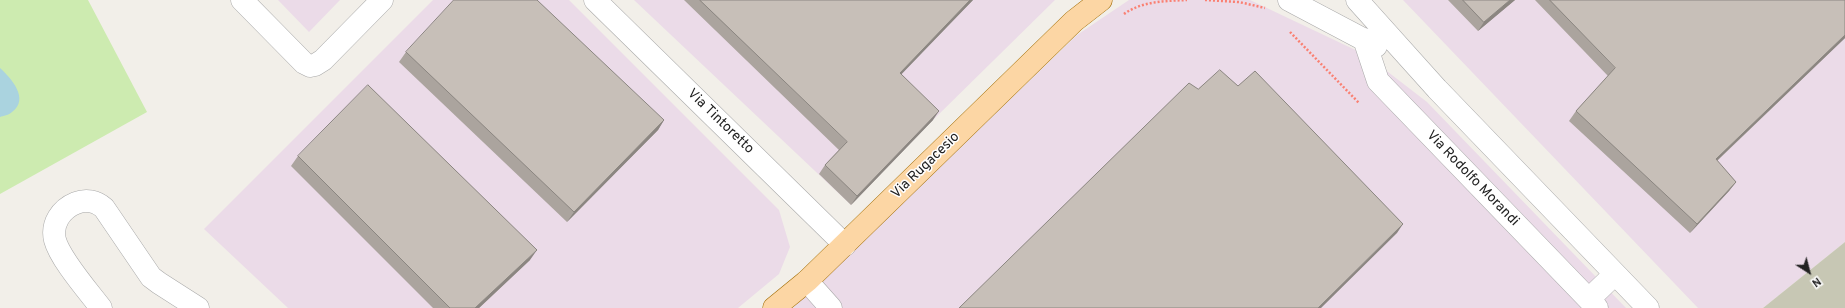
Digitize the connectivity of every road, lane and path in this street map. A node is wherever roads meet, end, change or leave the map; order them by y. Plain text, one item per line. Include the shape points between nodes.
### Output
1 (242, 0) edge
2 (382, 0) edge
3 (595, 0) edge
4 (1087, 0) edge
5 (1101, 0) edge
6 (1205, 0) edge
7 (1289, 0) edge
8 (1357, 0) edge
9 (1267, 9) dead end
10 (1074, 21) junction
11 (1364, 39) junction
12 (1437, 89) junction
13 (845, 245) junction
14 (1615, 274) junction
15 (807, 281) junction
16 (1593, 304) edge
17 (192, 306) edge
18 (101, 308) edge
19 (774, 308) edge
20 (831, 308) edge
21 (1648, 308) edge

1 - 2 street via 304,63 315,66
3 - 13 street, Via Tintoretto
4 - 10 main road, Via Rugacesio
5 - 10 main road, Via Rugacesio
6 - 9 path via 1239,2
7 - 11 street
8 - 12 street
10 - 13 main road, Via Rugacesio
11 - 12 street via 1394,57
11 - 16 street, Via Rodolfo Morandi via 1378,81
12 - 14 street
13 - 15 main road, Via Rugacesio
14 - 16 street
14 - 21 street
15 - 19 main road, Via Rugacesio
15 - 20 street
17 - 18 street via 151,277 104,208 92,202 76,203 63,211 59,217 55,225 55,240 63,256

